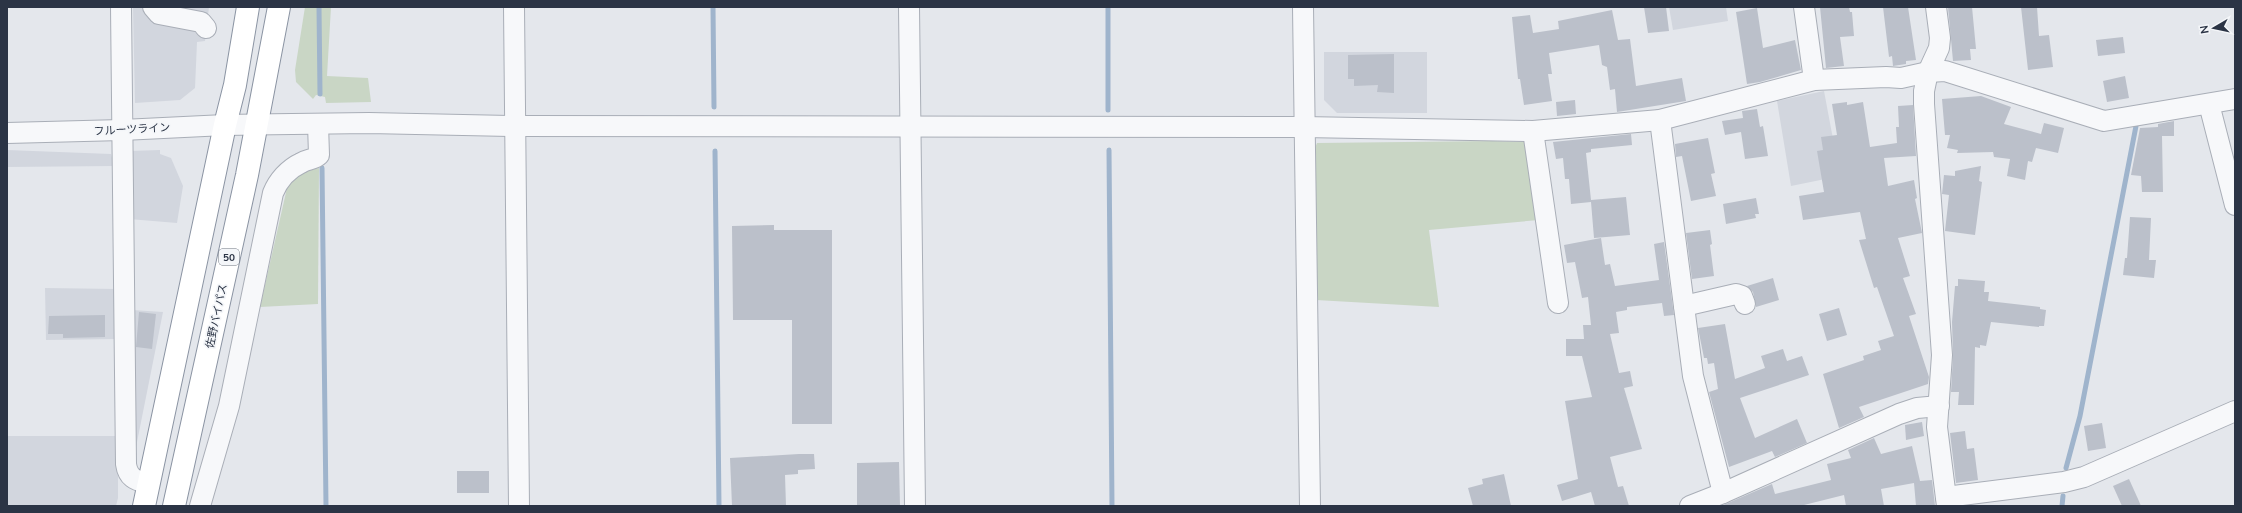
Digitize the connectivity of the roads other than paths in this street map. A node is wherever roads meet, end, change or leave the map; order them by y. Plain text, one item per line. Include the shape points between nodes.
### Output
1 (121, 7) edge
2 (153, 7) edge
3 (248, 7) edge
4 (279, 7) edge
5 (514, 7) edge
6 (909, 7) edge
7 (1303, 7) edge
8 (1804, 7) edge
9 (1936, 7) edge
10 (206, 28) dead end
11 (1928, 72) junction
12 (1814, 80) junction
13 (2235, 99) edge
14 (2209, 104) junction
15 (1660, 120) junction
16 (318, 124) junction
17 (225, 125) junction
18 (256, 126) junction
19 (514, 126) junction
20 (910, 127) junction
21 (1304, 127) junction
22 (122, 130) junction
23 (1533, 131) junction
24 (7, 133) edge
25 (2235, 205) edge
26 (1558, 303) dead end
27 (1745, 304) dead end
28 (1684, 306) junction
29 (1939, 406) junction
30 (2235, 411) edge
31 (148, 484) junction
32 (1723, 493) junction
33 (1947, 502) edge
34 (144, 506) edge
35 (174, 506) edge
36 (200, 506) edge
37 (519, 506) edge
38 (915, 506) edge
39 (1310, 506) edge
40 (1690, 506) edge

1 - 22 street
2 - 10 street via 159,14 201,22
3 - 17 highway via 235,85
4 - 18 highway, 佐野バイパス / 50
5 - 19 street
6 - 20 street
7 - 21 street
8 - 12 street
9 - 11 street via 1939,48
11 - 12 street, フルーツライン via 1901,78
11 - 14 street, フルーツライン via 1945,71 1957,74 2104,121
11 - 29 street via 1924,104 1942,355
12 - 15 street, フルーツライン
13 - 14 street, フルーツライン
14 - 25 street
15 - 23 street, フルーツライン
15 - 28 street
16 - 18 street, フルーツライン
16 - 19 street, フルーツライン
16 - 36 street via 319,155 301,163 286,174 278,182 273,194 229,406
17 - 18 street, フルーツライン
17 - 22 street, フルーツライン
17 - 31 highway
18 - 35 highway, 佐野バイパス / 50
19 - 20 street, フルーツライン
19 - 37 street
20 - 21 street, フルーツライン
20 - 38 street
21 - 23 street, フルーツライン
21 - 39 street
22 - 24 street, フルーツライン
22 - 31 street via 126,464 133,479
23 - 26 street
27 - 28 street via 1742,296 1736,294
28 - 32 street via 1693,376
29 - 32 street via 1918,408 1899,414
29 - 33 street via 1937,427
30 - 33 street via 2084,477
31 - 34 highway
32 - 40 street

